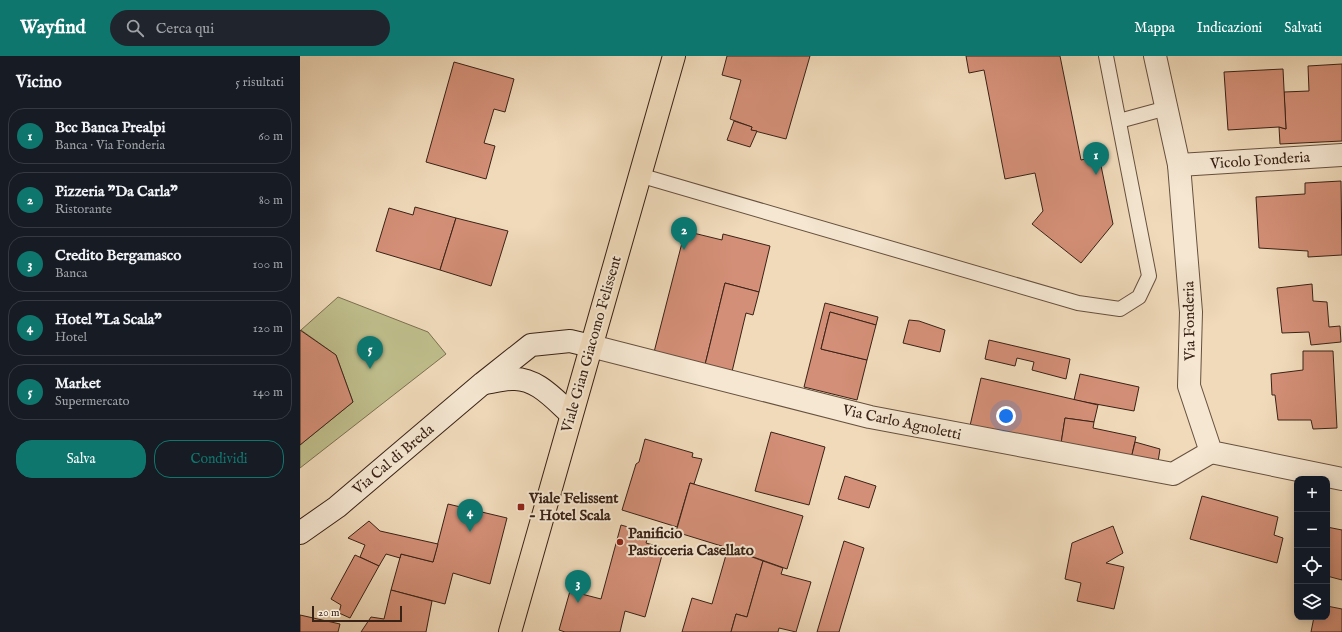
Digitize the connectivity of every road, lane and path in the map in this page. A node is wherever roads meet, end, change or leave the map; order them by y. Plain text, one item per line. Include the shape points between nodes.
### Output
1 (674, 56) edge
2 (1106, 56) edge
3 (1155, 56) edge
4 (1167, 108) junction
5 (1119, 121) junction
6 (1342, 155) edge
7 (1178, 165) junction
8 (639, 175) junction
9 (591, 346) junction
10 (483, 383) junction
11 (571, 414) junction
12 (1211, 452) junction
13 (1342, 479) edge
14 (300, 533) edge
15 (510, 632) edge

1 - 8 main road, Viale Gian Giacomo Felissent
2 - 5 lane
3 - 4 street, Via Fonderia
4 - 5 lane
4 - 7 street, Via Fonderia
5 - 8 lane via 1149,276 1139,297 1120,310 1078,303
6 - 7 street, Vicolo Fonderia
7 - 12 street, Via Fonderia via 1191,312 1189,386
8 - 9 main road, Viale Gian Giacomo Felissent
9 - 10 street, Via Cal di Breda via 570,341 531,345
9 - 11 main road, Viale Gian Giacomo Felissent
9 - 12 street, Via Carlo Agnoletti via 870,417 1173,474
10 - 11 street via 514,378 532,383 544,389
10 - 14 street, Via Cal di Breda via 337,507
11 - 15 main road, Viale Gian Giacomo Felissent
12 - 13 street

